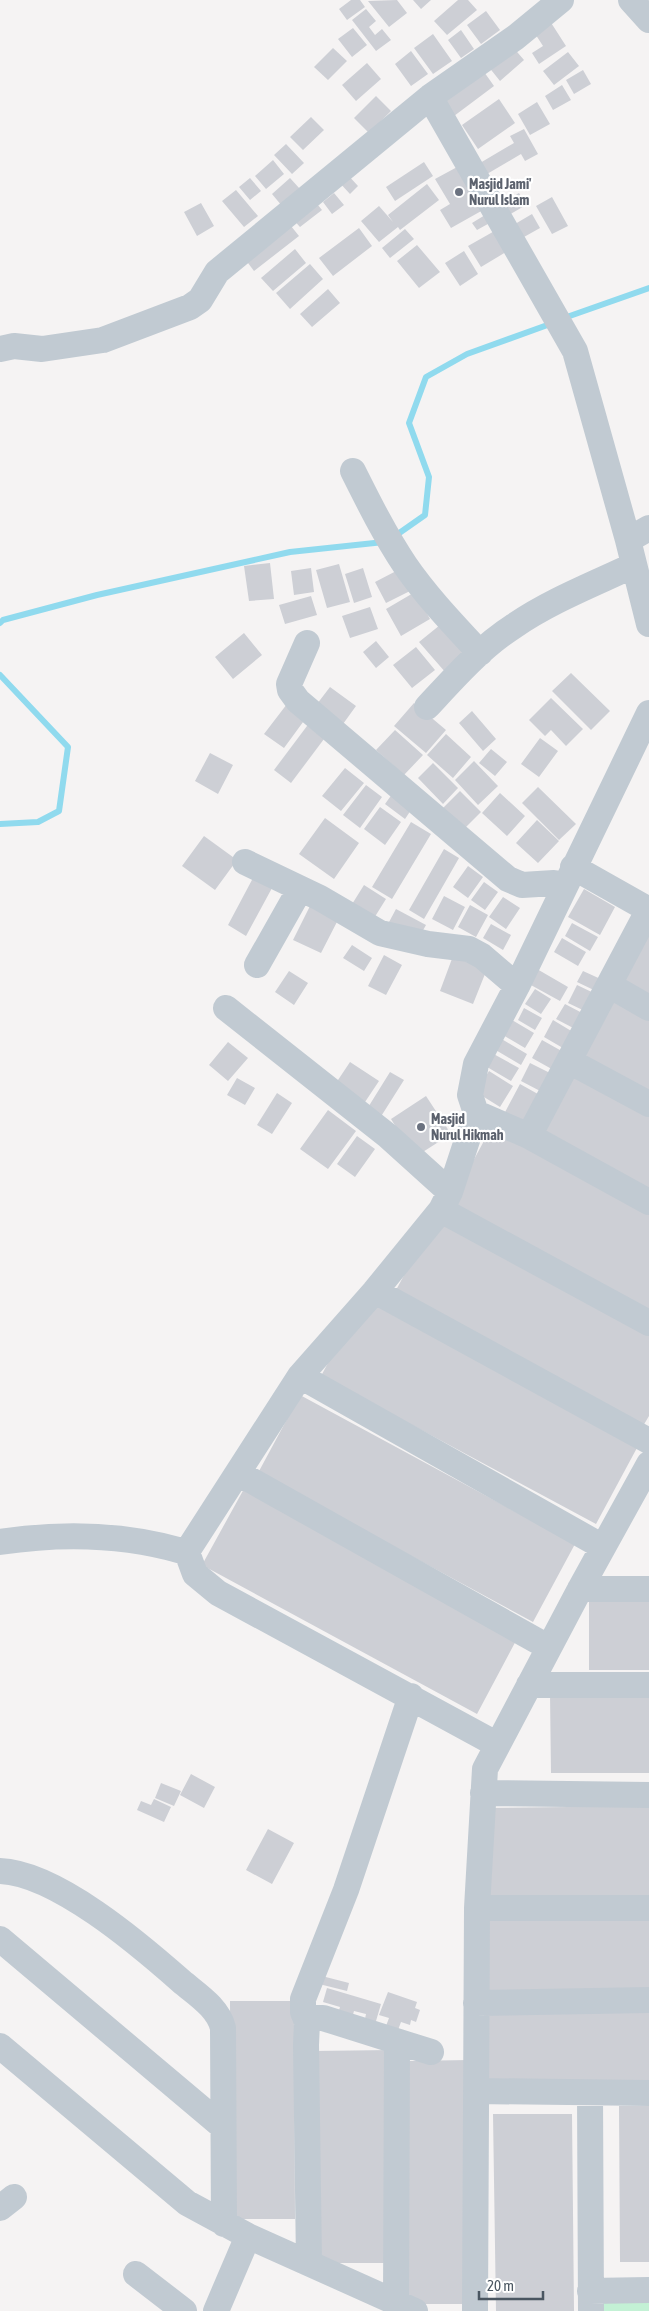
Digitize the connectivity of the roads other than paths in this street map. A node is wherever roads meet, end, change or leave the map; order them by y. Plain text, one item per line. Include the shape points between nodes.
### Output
1 (561, 0) edge
2 (631, 0) edge
3 (649, 20) edge
4 (430, 97) junction
5 (0, 348) edge
6 (353, 471) dead end
7 (639, 534) edge
8 (634, 565) junction
9 (649, 624) edge
10 (307, 643) dead end
11 (480, 653) junction
12 (427, 707) dead end
13 (649, 713) edge
14 (245, 862) dead end
15 (568, 876) junction
16 (300, 889) junction
17 (649, 910) edge
18 (257, 965) dead end
19 (609, 985) junction
20 (516, 986) junction
21 (226, 1008) dead end
22 (649, 1008) edge
23 (569, 1060) junction
24 (649, 1104) edge
25 (476, 1113) junction
26 (529, 1136) junction
27 (445, 1201) junction
28 (649, 1202) edge
29 (376, 1291) junction
30 (649, 1323) edge
31 (300, 1376) junction
32 (649, 1459) edge
33 (238, 1473) junction
34 (0, 1542) edge
35 (603, 1547) junction
36 (186, 1553) junction
37 (580, 1589) junction
38 (649, 1589) edge
39 (548, 1647) junction
40 (528, 1685) junction
41 (649, 1685) edge
42 (411, 1696) junction
43 (496, 1744) junction
44 (484, 1793) junction
45 (649, 1795) edge
46 (0, 1871) edge
47 (477, 1908) junction
48 (649, 1908) edge
49 (0, 1939) edge
50 (649, 2000) edge
51 (476, 2003) junction
52 (308, 2022) junction
53 (397, 2043) junction
54 (0, 2046) edge
55 (431, 2052) dead end
56 (476, 2091) junction
57 (590, 2092) junction
58 (649, 2093) edge
59 (222, 2126) junction
60 (224, 2224) junction
61 (248, 2236) junction
62 (309, 2263) junction
63 (136, 2274) dead end
64 (649, 2290) edge
65 (591, 2301) edge
66 (406, 2307) edge
67 (184, 2311) edge
68 (216, 2311) edge
69 (475, 2311) edge

1 - 4 street via 516,37
2 - 3 street
4 - 5 street via 217,272 200,300 190,307 103,340 42,350 14,346
4 - 7 street via 568,339
6 - 11 street via 380,526 405,564 440,610
7 - 8 street
8 - 9 street
8 - 11 street via 530,615
10 - 15 street via 289,684 298,701 508,879 522,885 554,883
11 - 12 street
13 - 15 street
14 - 16 street
15 - 17 street
15 - 20 street
16 - 18 street
16 - 20 street via 380,933 469,949 482,956
17 - 19 street
19 - 22 street
19 - 23 street
20 - 25 street via 476,1064 470,1095
21 - 27 street via 388,1136
23 - 24 street
23 - 26 street
25 - 26 street
25 - 27 street
26 - 28 street
27 - 29 street
27 - 30 street
29 - 31 street
29 - 32 street
31 - 33 street
31 - 35 street
32 - 35 street
33 - 36 street
33 - 39 street
34 - 36 street via 61,1535 144,1543
35 - 37 street
36 - 42 street via 196,1574 218,1593
37 - 38 street
37 - 39 street
39 - 40 street
40 - 41 street
40 - 43 street
42 - 43 street
42 - 52 street via 346,1890 305,1994 302,2004
43 - 44 street via 485,1768
44 - 45 street
44 - 47 street
46 - 59 street via 28,1876 86,1907 154,1958 216,2012 223,2028
47 - 48 street
47 - 51 street
49 - 59 street
50 - 51 street
51 - 56 street
52 - 53 street via 323,2018
52 - 62 street
53 - 55 street
53 - 66 street
54 - 60 street via 175,2194
56 - 57 street
56 - 69 street
57 - 58 street
57 - 65 street
59 - 60 street
60 - 61 street
61 - 62 street
61 - 68 street
62 - 66 street
63 - 67 street
64 - 65 street

